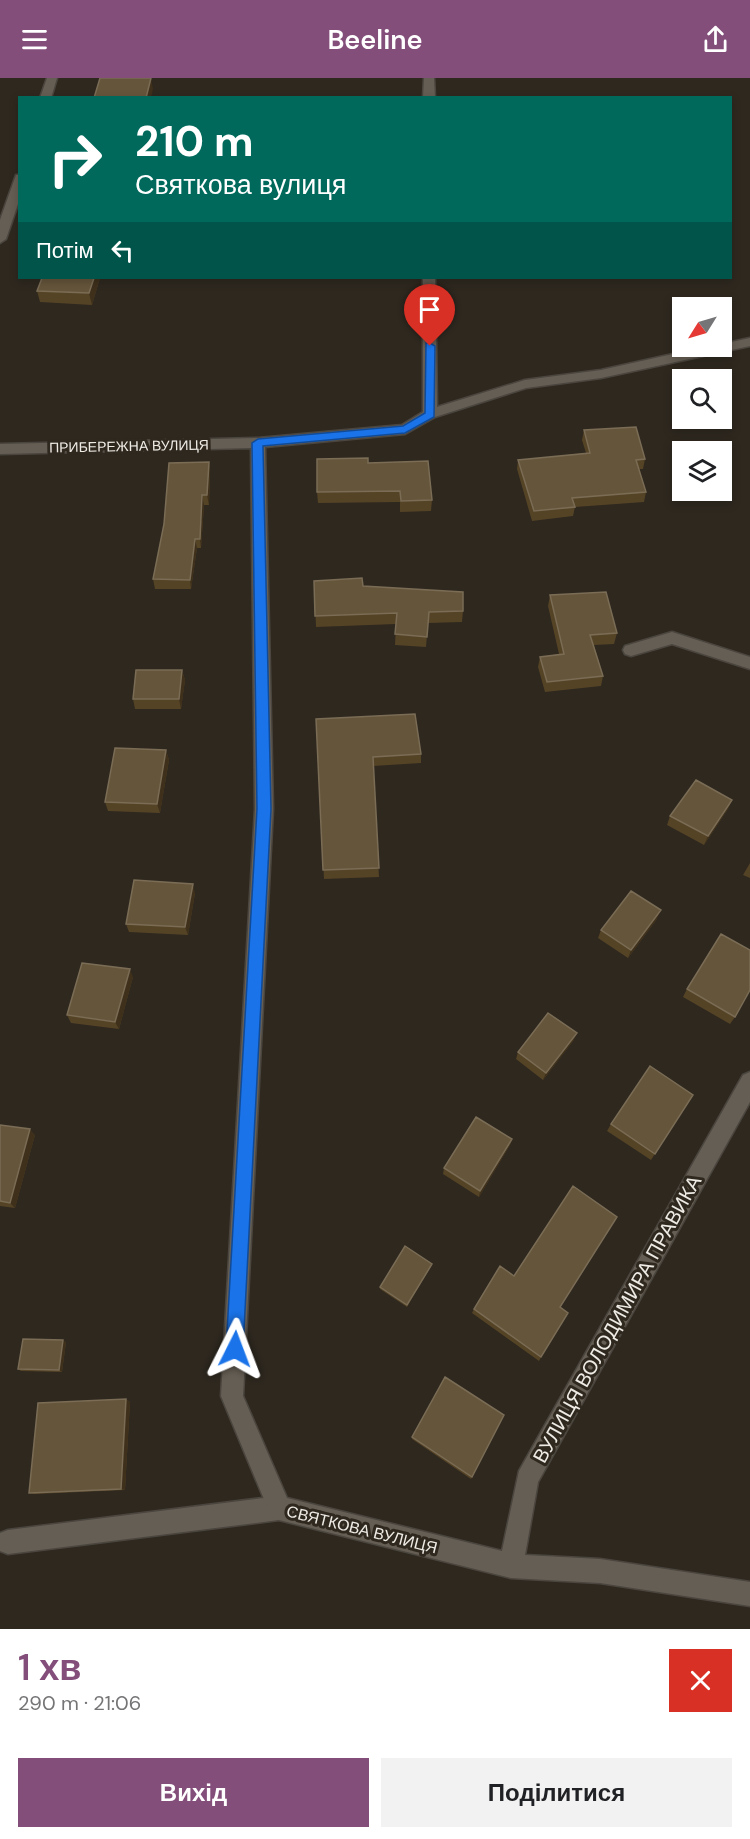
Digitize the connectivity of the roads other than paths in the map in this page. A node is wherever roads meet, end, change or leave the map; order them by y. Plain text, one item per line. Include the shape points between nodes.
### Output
1 (52, 78) edge
2 (429, 78) edge
3 (46, 96) edge
4 (429, 96) edge
5 (18, 184) edge
6 (0, 239) edge
7 (429, 279) edge
8 (750, 342) edge
9 (430, 414) junction
10 (258, 443) junction
11 (0, 449) edge
12 (631, 650) dead end
13 (750, 663) edge
14 (750, 1082) edge
15 (279, 1508) junction
16 (8, 1542) dead end
17 (511, 1566) junction
18 (750, 1594) edge

1 - 3 street
2 - 4 street
5 - 6 street
7 - 9 street
8 - 9 street via 601,374 525,384
9 - 10 street via 405,429
10 - 11 street, ПРИБЕРЕЖНА ВУЛИЦЯ
10 - 15 street, СВЯТКОВА ВУЛИЦЯ via 264,809 232,1396
12 - 13 street via 672,638
14 - 17 street, ВУЛИЦЯ ВОЛОДИМИРА ПРАВИКА via 527,1479
15 - 16 street
15 - 17 street, СВЯТКОВА ВУЛИЦЯ
17 - 18 street, СВЯТКОВА ВУЛИЦЯ via 600,1571

